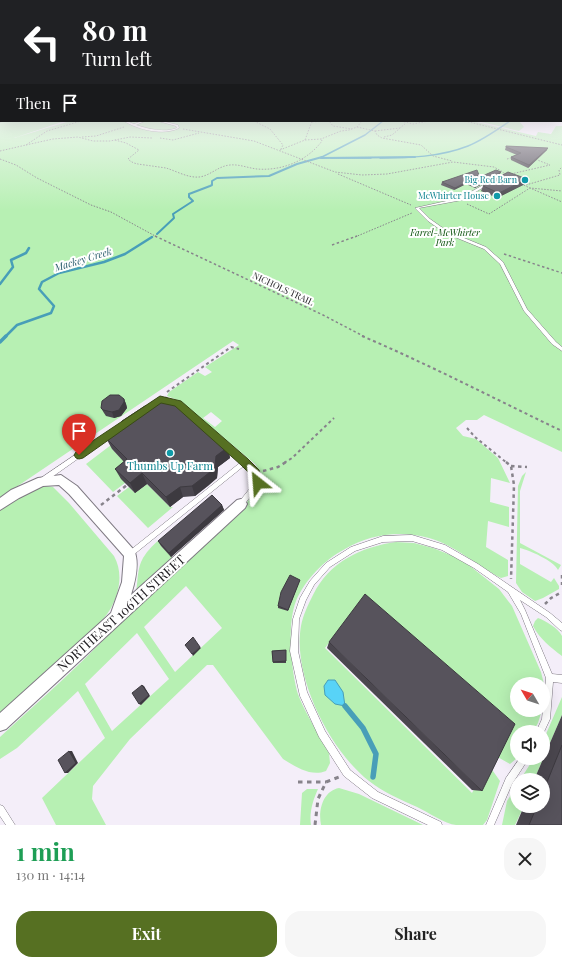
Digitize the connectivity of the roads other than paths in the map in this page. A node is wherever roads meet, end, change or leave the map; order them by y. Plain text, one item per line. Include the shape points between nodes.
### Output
1 (493, 182) edge
2 (562, 349) edge
3 (141, 412) edge
4 (129, 421) edge
5 (245, 462) junction
6 (42, 481) junction
7 (0, 504) edge
8 (241, 504) joint
9 (130, 554) junction
10 (511, 590) junction
11 (116, 617) junction
12 (562, 628) edge
13 (550, 677) edge
14 (550, 678) edge
15 (562, 679) edge
16 (0, 723) edge
17 (520, 765) edge
18 (0, 809) edge
19 (11, 825) edge
20 (438, 825) edge
21 (490, 825) edge

1 - 2 lane via 458,200 417,208 446,232 485,248 502,263 525,310
3 - 5 lane via 160,399 178,404
4 - 6 lane
5 - 8 lane via 256,473 258,483
5 - 9 lane
6 - 7 street
6 - 9 street via 61,480
8 - 11 street, NORTHEAST 106TH STREET
9 - 11 street via 129,582
10 - 12 lane via 540,609
10 - 13 lane via 523,612
10 - 20 lane via 443,547 412,538 383,539 353,548 328,566 312,583 296,618 294,651 302,693 322,734 347,773 375,794
11 - 16 street, NORTHEAST 106TH STREET
14 - 15 lane
17 - 21 lane via 509,781
18 - 19 lane

